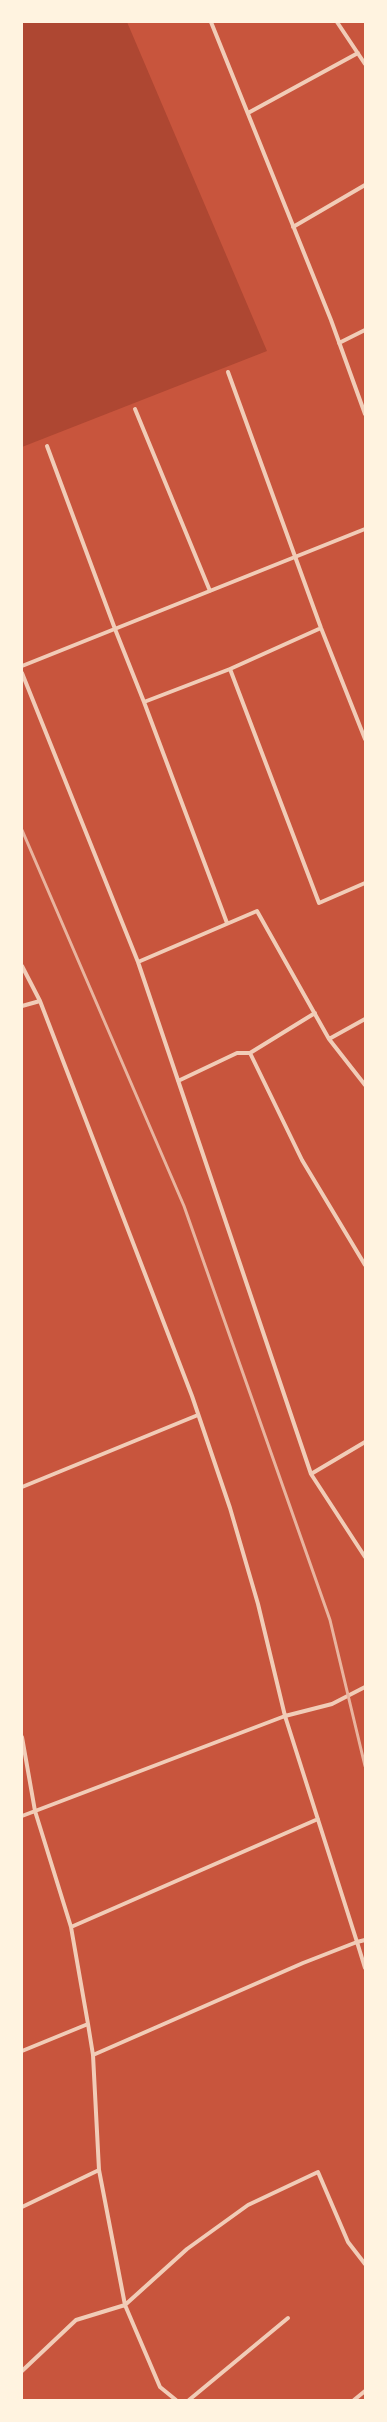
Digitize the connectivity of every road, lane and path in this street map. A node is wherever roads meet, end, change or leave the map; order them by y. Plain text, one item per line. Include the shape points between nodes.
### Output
1 (212, 22) edge
2 (337, 22) edge
3 (358, 53) junction
4 (365, 64) edge
5 (248, 113) junction
6 (365, 185) edge
7 (293, 227) junction
8 (365, 330) edge
9 (339, 342) junction
10 (228, 372) dead end
11 (135, 409) dead end
12 (365, 414) edge
13 (47, 446) dead end
14 (365, 529) edge
15 (296, 557) junction
16 (210, 591) junction
17 (321, 628) junction
18 (115, 629) junction
19 (22, 666) edge
20 (230, 669) junction
21 (22, 673) edge
22 (144, 702) junction
23 (365, 739) edge
24 (365, 883) edge
25 (227, 923) junction
26 (138, 962) junction
27 (22, 966) edge
28 (40, 1001) junction
29 (22, 1006) edge
30 (315, 1012) junction
31 (365, 1019) edge
32 (329, 1038) junction
33 (250, 1053) junction
34 (178, 1081) junction
35 (365, 1085) edge
36 (365, 1265) edge
37 (198, 1415) junction
38 (365, 1442) edge
39 (311, 1474) junction
40 (22, 1487) edge
41 (365, 1557) edge
42 (365, 1687) edge
43 (285, 1716) junction
44 (22, 1737) edge
45 (35, 1811) junction
46 (22, 1816) edge
47 (318, 1818) junction
48 (70, 1927) junction
49 (365, 1940) edge
50 (357, 1942) junction
51 (365, 1968) edge
52 (88, 2024) junction
53 (22, 2052) edge
54 (93, 2055) junction
55 (99, 2170) junction
56 (22, 2207) edge
57 (365, 2264) edge
58 (126, 2305) junction
59 (288, 2318) dead end
60 (22, 2371) edge
61 (365, 2391) edge
62 (176, 2400) edge
63 (189, 2400) edge
64 (354, 2400) edge

1 - 5 street
2 - 3 street
3 - 4 street
3 - 5 street
5 - 7 street
6 - 7 street
7 - 9 street
8 - 9 street
9 - 12 street
10 - 15 street
11 - 16 street
13 - 18 street
14 - 15 street
15 - 16 street
15 - 17 street
16 - 18 street
17 - 20 street
17 - 23 street
18 - 19 street
18 - 22 street
20 - 22 street
20 - 24 street via 319,903
21 - 26 street
22 - 25 street
25 - 26 street
25 - 30 street via 257,911
26 - 34 street
27 - 28 street
28 - 29 street
28 - 37 street
30 - 32 street
30 - 33 street
31 - 32 street
32 - 35 street
33 - 34 street via 237,1054
33 - 36 street via 302,1160
34 - 39 street
37 - 40 street
37 - 43 street via 230,1508 258,1604
38 - 39 street
39 - 41 street
42 - 43 street via 332,1704
43 - 45 street
43 - 47 street
44 - 45 street
45 - 46 street
45 - 48 street
47 - 48 street
47 - 50 street
48 - 52 street
49 - 50 street
50 - 51 street
50 - 54 street
52 - 53 street
52 - 54 street
54 - 55 street
55 - 56 street
55 - 58 street
57 - 58 street via 348,2242 318,2172 248,2205 187,2249
58 - 60 street via 76,2320
58 - 62 street via 160,2387
59 - 63 street
61 - 64 street

